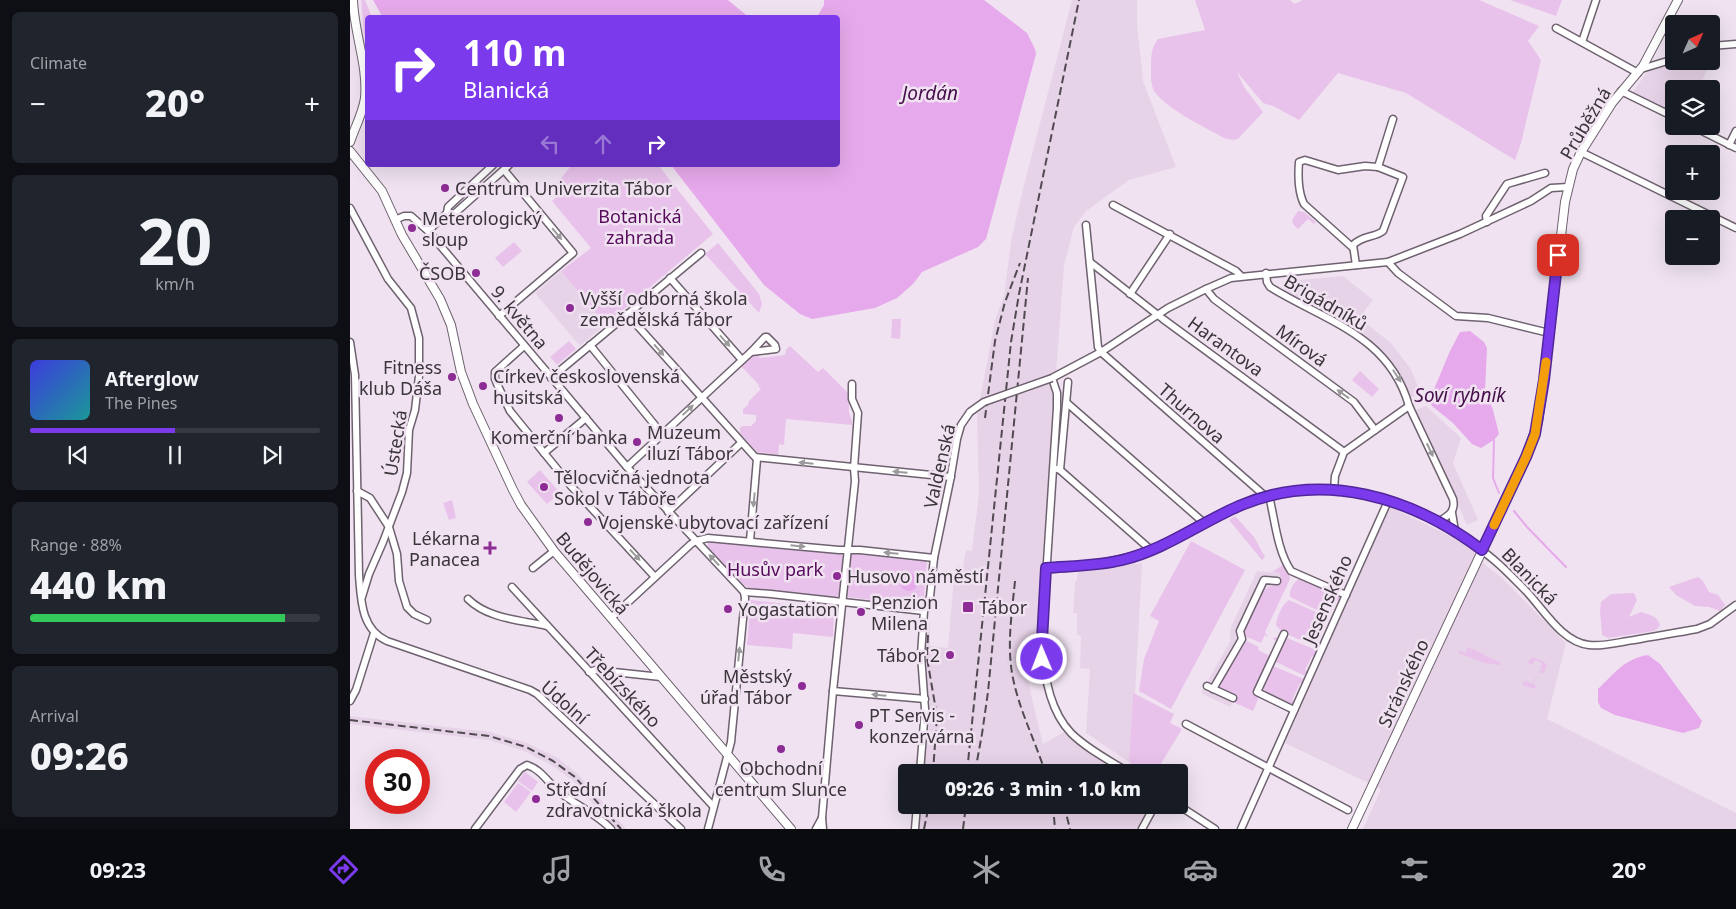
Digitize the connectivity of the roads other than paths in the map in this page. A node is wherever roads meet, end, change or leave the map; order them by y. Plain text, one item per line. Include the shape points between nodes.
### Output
1 (353, 0) edge
2 (1596, 0) edge
3 (1678, 0) edge
4 (1556, 28) dead end
5 (1582, 42) junction
6 (1736, 44) edge
7 (1720, 45) edge
8 (1665, 62) edge
9 (1639, 71) junction
10 (365, 79) edge
11 (1621, 91) junction
12 (365, 106) edge
13 (1665, 113) edge
14 (1393, 119) dead end
15 (1736, 131) edge
16 (352, 134) edge
17 (1710, 135) edge
18 (350, 142) edge
19 (1733, 146) edge
20 (350, 150) edge
21 (1581, 152) junction
22 (483, 167) edge
23 (491, 167) edge
24 (506, 167) edge
25 (1378, 167) junction
26 (487, 171) junction
27 (1545, 174) dead end
28 (1568, 187) junction
29 (1113, 205) dead end
30 (350, 208) edge
31 (447, 213) junction
32 (395, 220) junction
33 (1487, 222) junction
34 (1086, 226) dead end
35 (1736, 228) edge
36 (428, 231) junction
37 (1170, 234) junction
38 (1352, 247) junction
39 (701, 253) dead end
40 (1090, 262) junction
41 (1388, 262) junction
42 (1356, 265) junction
43 (1266, 274) junction
44 (1241, 276) junction
45 (670, 278) junction
46 (1206, 289) junction
47 (1130, 294) junction
48 (627, 314) junction
49 (1157, 314) junction
50 (499, 316) junction
51 (1549, 333) junction
52 (350, 342) edge
53 (524, 346) junction
54 (590, 346) junction
55 (751, 352) dead end
56 (1101, 352) junction
57 (742, 360) junction
58 (551, 378) junction
59 (1052, 378) junction
60 (1068, 382) dead end
61 (852, 384) dead end
62 (701, 398) junction
63 (1067, 403) junction
64 (1409, 406) junction
65 (586, 418) junction
66 (1375, 430) junction
67 (662, 434) junction
68 (741, 443) junction
69 (1344, 452) junction
70 (544, 453) junction
71 (757, 458) junction
72 (627, 467) junction
73 (854, 468) junction
74 (1057, 469) junction
75 (951, 477) junction
76 (1334, 490) junction
77 (357, 491) junction
78 (1267, 496) junction
79 (1388, 501) junction
80 (668, 512) junction
81 (1452, 513) junction
82 (1203, 522) junction
83 (1438, 522) junction
84 (389, 527) junction
85 (1455, 531) junction
86 (696, 541) junction
87 (750, 541) junction
88 (848, 550) junction
89 (1151, 550) junction
90 (1482, 550) junction
91 (554, 551) junction
92 (934, 558) junction
93 (533, 568) dead end
94 (1046, 568) junction
95 (369, 574) junction
96 (359, 575) junction
97 (655, 577) junction
98 (1277, 581) dead end
99 (512, 587) dead end
100 (744, 592) junction
101 (1346, 594) junction
102 (362, 598) junction
103 (468, 599) dead end
104 (842, 601) junction
105 (1736, 605) edge
106 (924, 610) junction
107 (611, 618) junction
108 (427, 620) dead end
109 (547, 626) junction
110 (374, 633) junction
111 (1284, 634) dead end
112 (589, 672) junction
113 (661, 677) junction
114 (833, 691) junction
115 (1233, 698) dead end
116 (925, 699) junction
117 (350, 701) edge
118 (1294, 710) junction
119 (1186, 724) dead end
120 (728, 755) junction
121 (921, 764) edge
122 (1116, 764) edge
123 (1268, 768) junction
124 (713, 806) junction
125 (1348, 810) dead end
126 (1188, 811) edge
127 (916, 814) edge
128 (1150, 814) edge
129 (822, 818) junction
130 (475, 829) edge
131 (610, 829) edge
132 (681, 829) edge
133 (708, 829) edge
134 (791, 829) edge
135 (816, 829) edge
136 (823, 829) edge
137 (914, 829) edge
138 (1142, 829) edge
139 (1215, 829) edge
140 (1241, 829) edge
141 (1352, 829) edge

1 - 10 main road
2 - 5 street
3 - 9 main road, Průběžná
4 - 5 street
5 - 9 street
6 - 7 street
8 - 9 street
9 - 11 main road, Průběžná
11 - 13 street
11 - 21 main road, Průběžná
12 - 16 main road
14 - 25 street
15 - 19 street
16 - 18 main road
17 - 19 street
20 - 32 main road, Budějovická via 382,191
21 - 28 main road, Průběžná
21 - 35 street
22 - 26 street
23 - 26 street
24 - 26 street
24 - 31 street via 454,214
24 -> 50 street via 573,253
25 - 38 street via 1403,176 1383,231 1364,237
25 - 38 street via 1338,170 1306,160 1299,162 1304,204
26 - 31 street via 448,207
27 - 33 street, Průběžná via 1507,184 1486,216
28 - 33 street, Průběžná via 1551,188
28 - 51 main road, Stránského
29 - 37 street
30 - 84 street, Ústecká via 388,279 411,308 419,338 419,376 407,473
31 - 36 street
32 - 36 street, 9. května via 410,216
32 - 91 main road, Budějovická via 440,298 468,391 510,484
33 - 41 street, Průběžná
34 - 40 street
36 - 50 street, 9. května
37 - 44 street
37 - 47 street
38 - 42 street
39 - 45 street
40 - 47 street, Harantova
40 - 56 street
41 - 42 street, Průběžná
41 - 51 street via 1456,316 1488,318
42 - 43 street, Průběžná
43 - 44 street, Průběžná
43 -> 64 street, Brigádníků via 1270,287 1342,325 1381,356 1397,374
44 - 46 street, Průběžná
45 - 48 street
45 -> 57 street
46 - 49 street, Průběžná
66 -> 46 street, Mírová via 1354,402 1214,299
47 - 49 street, Harantova
48 - 54 street
48 -> 62 street
49 - 56 street, Valdenská
49 - 69 street, Harantova
50 - 53 street, 9. května
51 - 90 main road, Stránského via 1535,434
52 - 77 street via 355,375
53 - 58 street, 9. května
53 - 70 street via 496,370 495,379 506,405
54 - 58 street
54 - 67 street
55 - 57 street
56 - 59 street, Valdenská
56 - 78 street, Thurnova
57 - 62 street
58 - 65 street, 9. května
59 - 74 street via 1057,397
59 - 75 street, Valdenská, bridge via 984,402 970,412 961,425
60 - 63 street
61 - 73 street via 852,399 858,413
67 -> 62 street
62 - 68 street
63 - 74 street
63 - 82 street
64 - 66 street
64 -> 81 street, Brigádníků via 1452,495
65 - 70 street
65 - 72 street, 9. května
66 - 69 street
67 - 72 street
68 - 71 street
68 - 80 street
69 - 76 street
70 -> 97 street
73 -> 71 street
71 -> 87 street
72 - 80 street, 9. května
75 -> 73 street
73 - 88 street
74 - 89 street
74 - 94 street
75 - 92 street, Valdenská
76 - 78 street, Blanická via 1299,490
76 - 79 street, Blanická
77 - 84 street via 370,498
77 - 96 street
78 - 82 street, Blanická
78 - 101 street via 1291,571
79 - 83 street, Blanická via 1410,507
79 - 101 street, Jesenského
80 - 86 street, 9. května
81 - 83 street
81 - 85 street, Brigádníků
82 - 89 street, Blanická
83 - 85 street, Blanická
84 - 95 street, Ústecká
84 - 108 street via 407,607
85 - 90 street, Blanická
86 - 87 street via 708,538
86 - 97 street
100 -> 86 street
87 -> 88 street
92 -> 88 street
88 - 104 street
89 - 94 street, Blanická via 1122,560
90 - 105 street, Blanická via 1567,635 1589,645 1697,629 1710,624
90 - 141 main road, Stránského
91 - 93 street
91 - 107 main road, Budějovická
92 - 106 street via 930,597
94 - 122 street via 1042,659 1047,683 1057,711 1068,729 1078,740
95 - 96 street
95 - 102 street, Ústecká
96 - 102 street
97 - 107 street
98 - 115 street via 1264,580 1240,631 1242,639 1210,688
99 - 109 street, Třebízského
100 - 104 street
120 -> 100 street
101 - 118 street, Jesenského
102 - 110 street via 368,624
103 - 109 street via 490,614
104 - 106 street
104 - 114 street
106 - 116 street via 921,655
107 - 113 main road, Budějovická
109 - 112 street, Třebízského
110 - 117 street
110 - 132 street, Údolní via 387,641 537,694
111 - 118 street, Jesenského via 1257,692
112 - 113 street
112 - 124 street, Třebízského
113 - 120 main road, Budějovická
116 -> 114 street
114 - 129 street
116 - 121 street
118 - 123 street, Jesenského
119 - 123 street
120 - 124 street
120 - 134 main road, Budějovická
123 - 125 street
123 - 140 street, Jesenského
124 - 133 street
126 - 139 street
127 - 137 street
128 - 138 street
129 - 135 street
129 - 136 street
130 - 131 street via 520,769 527,765 534,767 558,791 593,813

